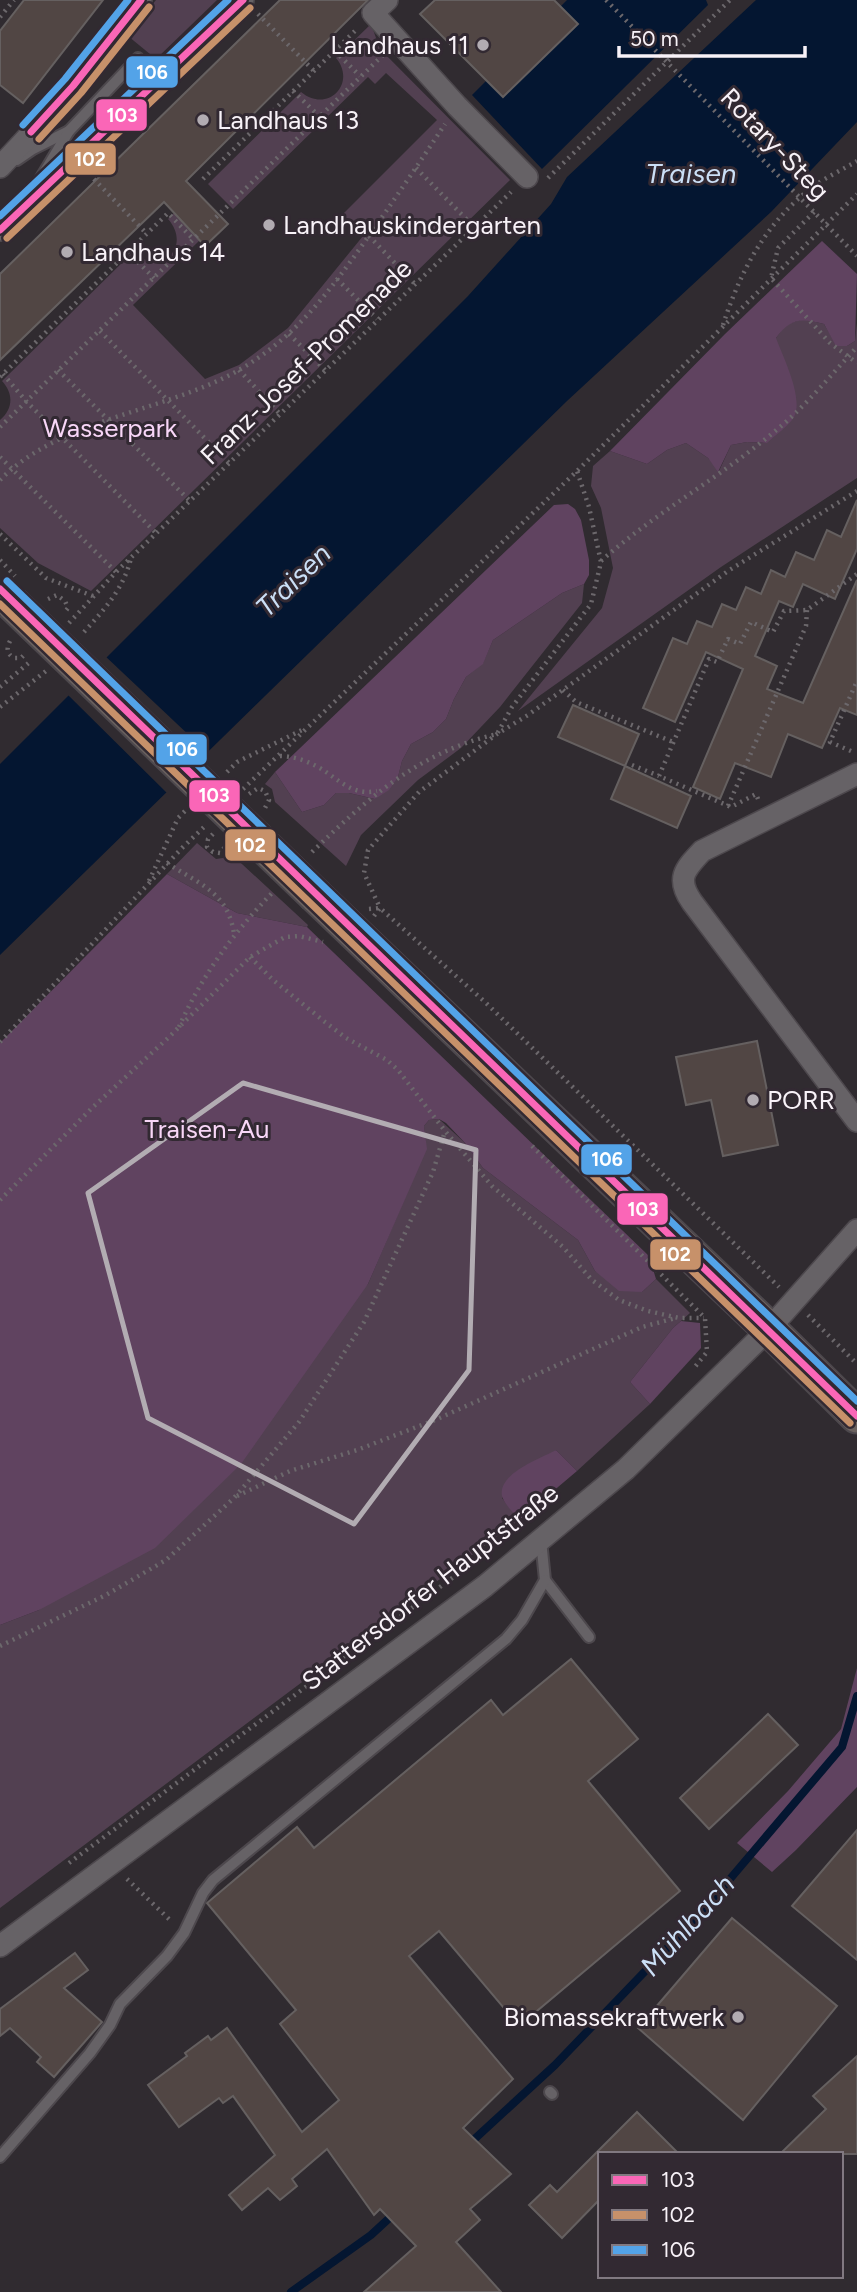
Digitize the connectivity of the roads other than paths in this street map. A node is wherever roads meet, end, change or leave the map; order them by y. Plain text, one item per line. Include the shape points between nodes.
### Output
1 (141, 0) edge
2 (248, 4) edge
3 (380, 6) edge
4 (138, 58) dead end
5 (69, 131) junction
6 (0, 169) edge
7 (527, 177) road end
8 (28, 201) junction
9 (0, 230) edge
10 (13, 597) edge
11 (857, 774) edge
12 (857, 1121) edge
13 (857, 1230) edge
14 (769, 1329) junction
15 (857, 1416) edge
16 (541, 1539) junction
17 (545, 1580) junction
18 (589, 1637) dead end
19 (0, 1946) edge
20 (0, 2157) edge

1 - 6 street
2 - 8 street
3 - 7 street via 457,106
4 - 5 lane
5 - 6 lane
5 - 8 lane
8 - 9 street
10 - 14 main road, bridge via 316,896
11 - 12 street via 702,851 682,880 683,889
13 - 14 street, Stattersdorfer Hauptstraße
14 - 15 main road
14 - 16 street, Stattersdorfer Hauptstraße via 626,1469
16 - 17 lane
16 - 19 street, Stattersdorfer Hauptstraße via 485,1586
17 - 18 lane
17 - 20 lane via 506,1639 213,1880 167,1956 120,2004 90,2053

